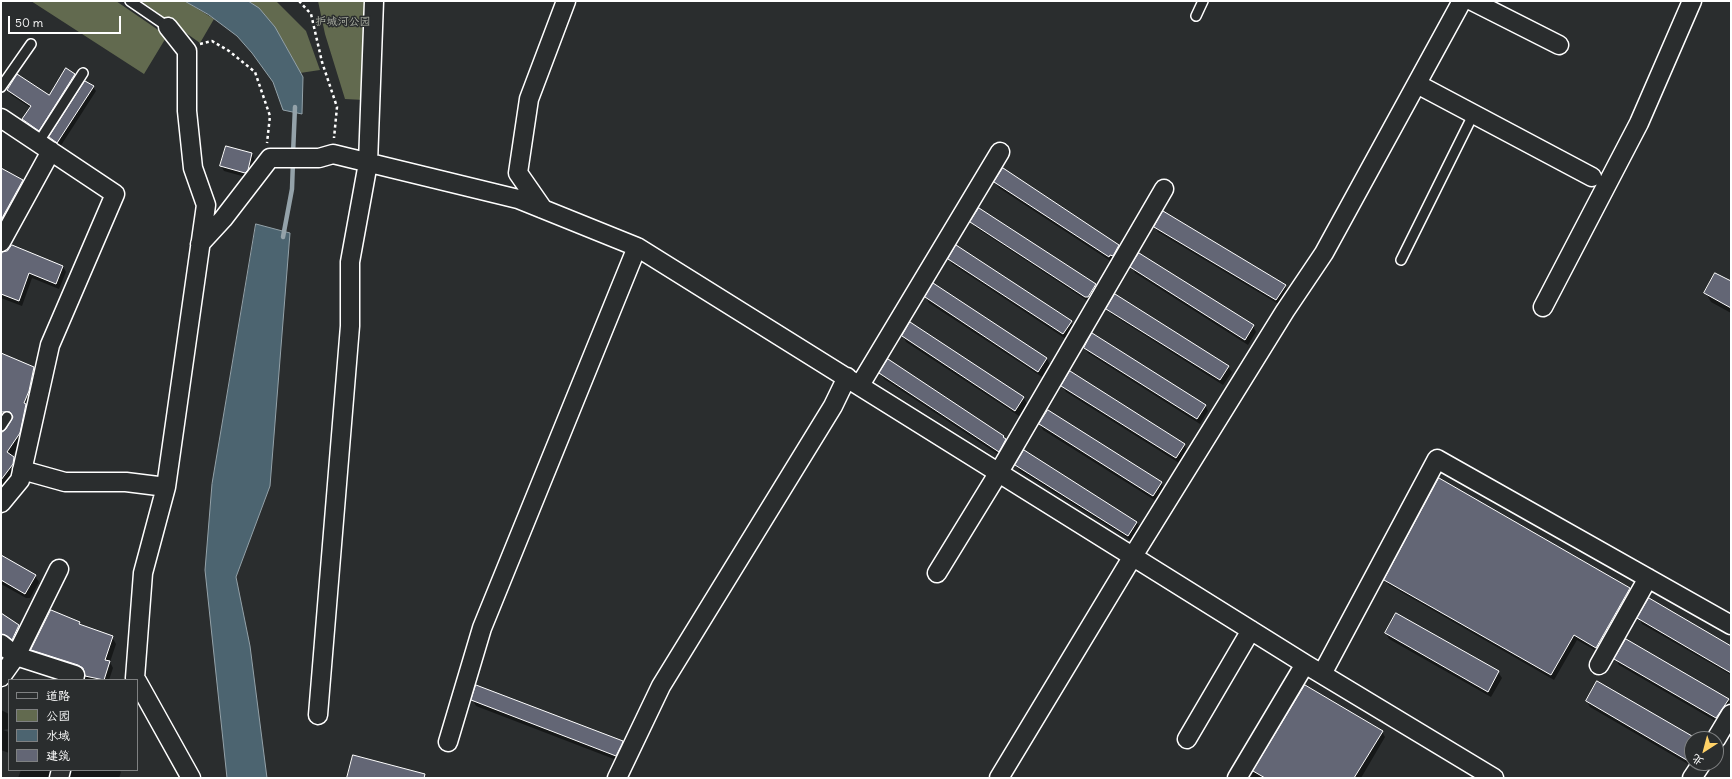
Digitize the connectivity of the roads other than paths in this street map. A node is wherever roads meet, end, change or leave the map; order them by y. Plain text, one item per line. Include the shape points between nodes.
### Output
1 (130, 1) edge
2 (374, 1) edge
3 (566, 1) edge
4 (1203, 1) edge
5 (1462, 1) edge
6 (1472, 1) edge
7 (1692, 1) edge
8 (1196, 16) dead end
9 (168, 27) joint
10 (31, 44) dead end
11 (1559, 45) dead end
12 (82, 74) dead end
13 (1417, 84) junction
14 (1, 87) edge
15 (1474, 115) junction
16 (1, 118) edge
17 (44, 147) junction
18 (1000, 152) dead end
19 (368, 162) junction
20 (1592, 178) dead end
21 (1164, 189) dead end
22 (543, 209) junction
23 (1, 242) edge
24 (200, 244) junction
25 (637, 247) junction
26 (1401, 260) dead end
27 (1543, 307) dead end
28 (854, 381) junction
29 (7, 417) dead end
30 (1, 426) edge
31 (22, 470) junction
32 (999, 472) junction
33 (166, 487) junction
34 (1, 503) edge
35 (1133, 556) junction
36 (60, 569) dead end
37 (937, 573) dead end
38 (1648, 578) junction
39 (1731, 625) edge
40 (1251, 630) junction
41 (1, 644) edge
42 (16, 656) junction
43 (1305, 664) junction
44 (1599, 665) dead end
45 (1322, 674) junction
46 (1, 677) edge
47 (74, 679) edge
48 (136, 679) edge
49 (138, 683) edge
50 (1731, 714) edge
51 (318, 715) dead end
52 (1721, 731) edge
53 (1187, 739) dead end
54 (448, 742) dead end
55 (191, 778) edge
56 (617, 778) edge
57 (999, 778) edge
58 (1237, 778) edge
59 (1494, 778) edge

1 - 9 lane
2 - 19 street
3 - 22 street via 529,98 518,173
4 - 8 lane
5 - 13 street
6 - 11 street
7 - 27 street via 1639,122
9 - 24 street via 187,51 187,111 193,168 206,205
10 - 14 lane
12 - 17 lane
13 - 15 street
13 - 35 street via 1324,253 1285,311
15 - 20 street
15 - 26 lane
16 - 17 street
17 - 23 street
17 - 31 street via 115,194 50,345
18 - 28 street
19 - 22 street via 518,199
19 - 24 street via 326,156 268,161
19 - 51 street via 350,262 350,326
21 - 32 street
22 - 25 street
24 - 33 street
25 - 28 street
25 - 54 street via 482,628
28 - 32 street
28 - 56 street via 833,406 661,686
29 - 30 lane
31 - 33 street via 65,482 126,482
31 - 34 street via 20,480
32 - 35 street
32 - 37 street
33 - 48 street via 143,573
35 - 40 street
35 - 57 street
36 - 42 street
38 - 39 street
38 - 44 street
38 - 45 street via 1437,459
40 - 43 street
40 - 53 street
41 - 42 street
42 - 46 street
42 - 47 street via 75,675
43 - 45 street
43 - 58 street
45 - 59 street
49 - 55 street
50 - 52 street

